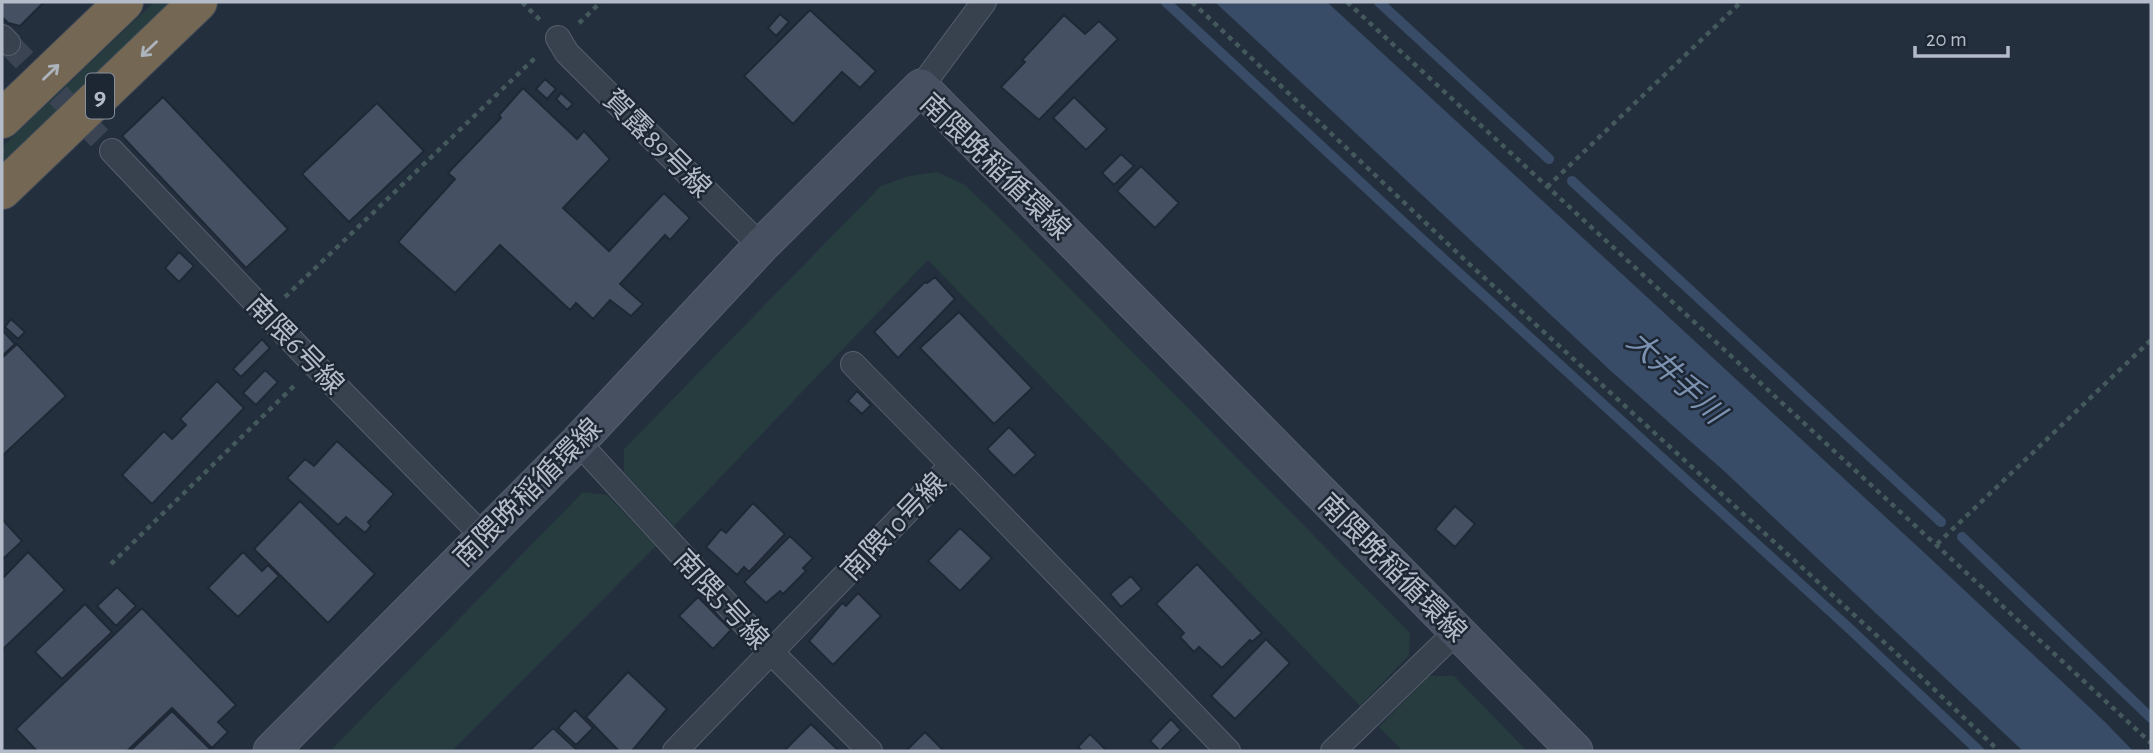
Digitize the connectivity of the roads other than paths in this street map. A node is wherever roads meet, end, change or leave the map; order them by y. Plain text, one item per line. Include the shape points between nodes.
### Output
1 (124, 2) edge
2 (198, 2) edge
3 (984, 2) edge
4 (558, 38) road end
5 (921, 87) junction
6 (2, 119) edge
7 (111, 151) tunnel mouth
8 (2, 190) edge
9 (761, 246) junction
10 (853, 363) dead end
11 (578, 442) junction
12 (952, 465) junction
13 (484, 536) junction
14 (1457, 631) junction
15 (771, 652) junction
16 (271, 751) edge
17 (675, 751) edge
18 (870, 751) edge
19 (1228, 751) edge
20 (1333, 751) edge
21 (1575, 751) edge

6 -> 1 highway, 9
2 -> 8 highway, 9
3 - 5 street
4 - 9 street, 賀露89号線 via 567,53
5 - 9 street, 南隈晩稲循環線
5 - 14 street, 南隈晩稲循環線
7 - 13 street, 南隈6号線
9 - 11 street, 南隈晩稲循環線
10 - 12 street
11 - 13 street, 南隈晩稲循環線
11 - 15 street, 南隈5号線
12 - 15 street, 南隈10号線
12 - 19 street, 南隈10号線
13 - 16 street, 南隈晩稲循環線
14 - 20 street
14 - 21 street, 南隈晩稲循環線
15 - 17 street, 南隈10号線
15 - 18 street, 南隈5号線

